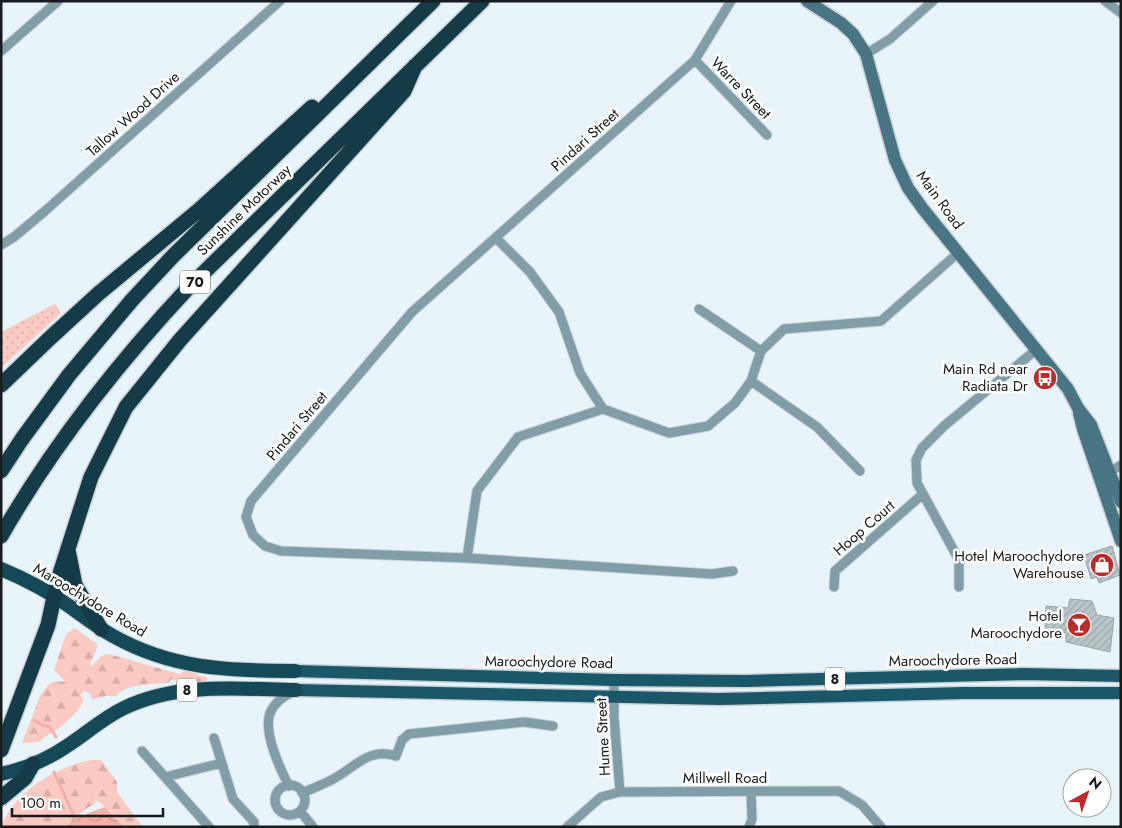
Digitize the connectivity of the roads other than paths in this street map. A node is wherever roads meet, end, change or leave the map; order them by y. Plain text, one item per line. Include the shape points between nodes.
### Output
1 (58, 1) edge
2 (433, 1) edge
3 (482, 1) edge
4 (731, 1) edge
5 (806, 1) edge
6 (933, 1) edge
7 (1105, 1) edge
8 (274, 3) edge
9 (1121, 13) edge
10 (411, 22) junction
11 (1, 51) edge
12 (866, 54) junction
13 (695, 60) junction
14 (415, 66) junction
15 (767, 135) dead end
16 (496, 238) junction
17 (1, 246) edge
18 (958, 253) junction
19 (699, 309) dead end
20 (1036, 349) junction
21 (761, 351) junction
22 (751, 381) junction
23 (1, 385) edge
24 (603, 408) junction
25 (1, 471) edge
26 (860, 471) dead end
27 (1110, 472) edge
28 (923, 494) junction
29 (1121, 502) edge
30 (4, 531) edge
31 (1121, 541) edge
32 (68, 550) junction
33 (467, 558) junction
34 (1, 569) edge
35 (733, 571) dead end
36 (959, 587) dead end
37 (834, 588) dead end
38 (54, 597) junction
39 (101, 629) junction
40 (295, 671) joint
41 (1121, 676) edge
42 (614, 680) junction
43 (296, 690) junction
44 (1121, 693) edge
45 (614, 697) junction
46 (553, 726) dead end
47 (214, 738) dead end
48 (1, 750) edge
49 (142, 750) dead end
50 (33, 764) junction
51 (222, 764) junction
52 (1, 774) edge
53 (165, 777) junction
54 (289, 786) junction
55 (620, 792) junction
56 (752, 792) junction
57 (302, 793) junction
58 (1, 798) edge
59 (300, 810) junction
60 (210, 827) edge
61 (254, 827) edge
62 (314, 827) edge
63 (567, 827) edge
64 (749, 827) edge
65 (881, 827) edge

1 - 11 street
2 - 10 highway, Sunshine Motorway / 70
3 - 14 highway, Sunshine Motorway / 70
4 - 13 street, Pindari Street
5 - 12 main road, Main Road via 841,23
6 - 12 street via 890,39
7 - 9 street
8 - 17 street, Tallow Wood Drive via 45,212
10 - 23 highway via 387,34 234,178 98,294
10 - 25 highway, Sunshine Motorway / 70 via 132,300 69,375
12 - 18 main road, Main Road via 895,160 908,188
13 - 15 street, Warre Street
13 - 16 street, Pindari Street
14 - 30 highway, Sunshine Motorway / 70 via 163,316 72,427
14 - 32 highway via 404,91 180,340 126,407 91,477
16 - 24 street via 530,272 559,312 580,372
16 - 33 street, Pindari Street via 412,312 251,501 246,517 253,535 265,546 281,551
18 - 20 main road, Main Road
18 - 21 street via 881,321 784,329
19 - 21 street
20 - 27 main road, Main Road via 1091,425
20 - 28 street via 922,448 916,460 917,483
21 - 22 street
22 - 24 street via 735,403 708,426 669,433
22 - 26 street via 818,427
24 - 33 street via 518,437 477,491
27 - 29 main road, Main Road
27 - 31 main road, Main Road
28 - 36 street via 960,560
28 - 37 street, Hoop Court via 835,571
32 - 38 highway
32 - 39 highway via 75,586
33 - 35 street, Pindari Street via 712,574
34 - 38 highway, Maroochydore Road / 8
38 - 39 highway, Maroochydore Road / 8
38 - 48 highway via 48,625
39 - 40 highway, Maroochydore Road / 8 via 131,645 181,663 223,670
40 - 42 main road, Maroochydore Road / 8
41 - 42 main road, Maroochydore Road / 8 via 1024,674
42 - 45 street, Hume Street
43 - 45 main road, 8
43 - 50 highway, 8 via 198,689 150,698 112,714 66,747
43 - 54 street via 275,705 269,722 280,770
44 - 45 main road, 8 via 729,699
45 - 55 street, Hume Street
46 - 57 street via 524,722 409,734 402,740 396,756 371,755 335,778
47 - 51 street
49 - 53 street
50 - 52 highway, 8
50 - 58 highway via 25,778
51 - 53 street
51 - 61 street via 233,799 254,822
53 - 60 street
54 - 57 street
54 - 59 street via 278,792 276,804 284,814
55 - 56 street, Millwell Road
55 - 63 street, Millwell Road via 601,797
56 - 64 street
56 - 65 street, Millwell Road via 839,791 862,805
57 - 59 street via 304,802
59 - 62 street

